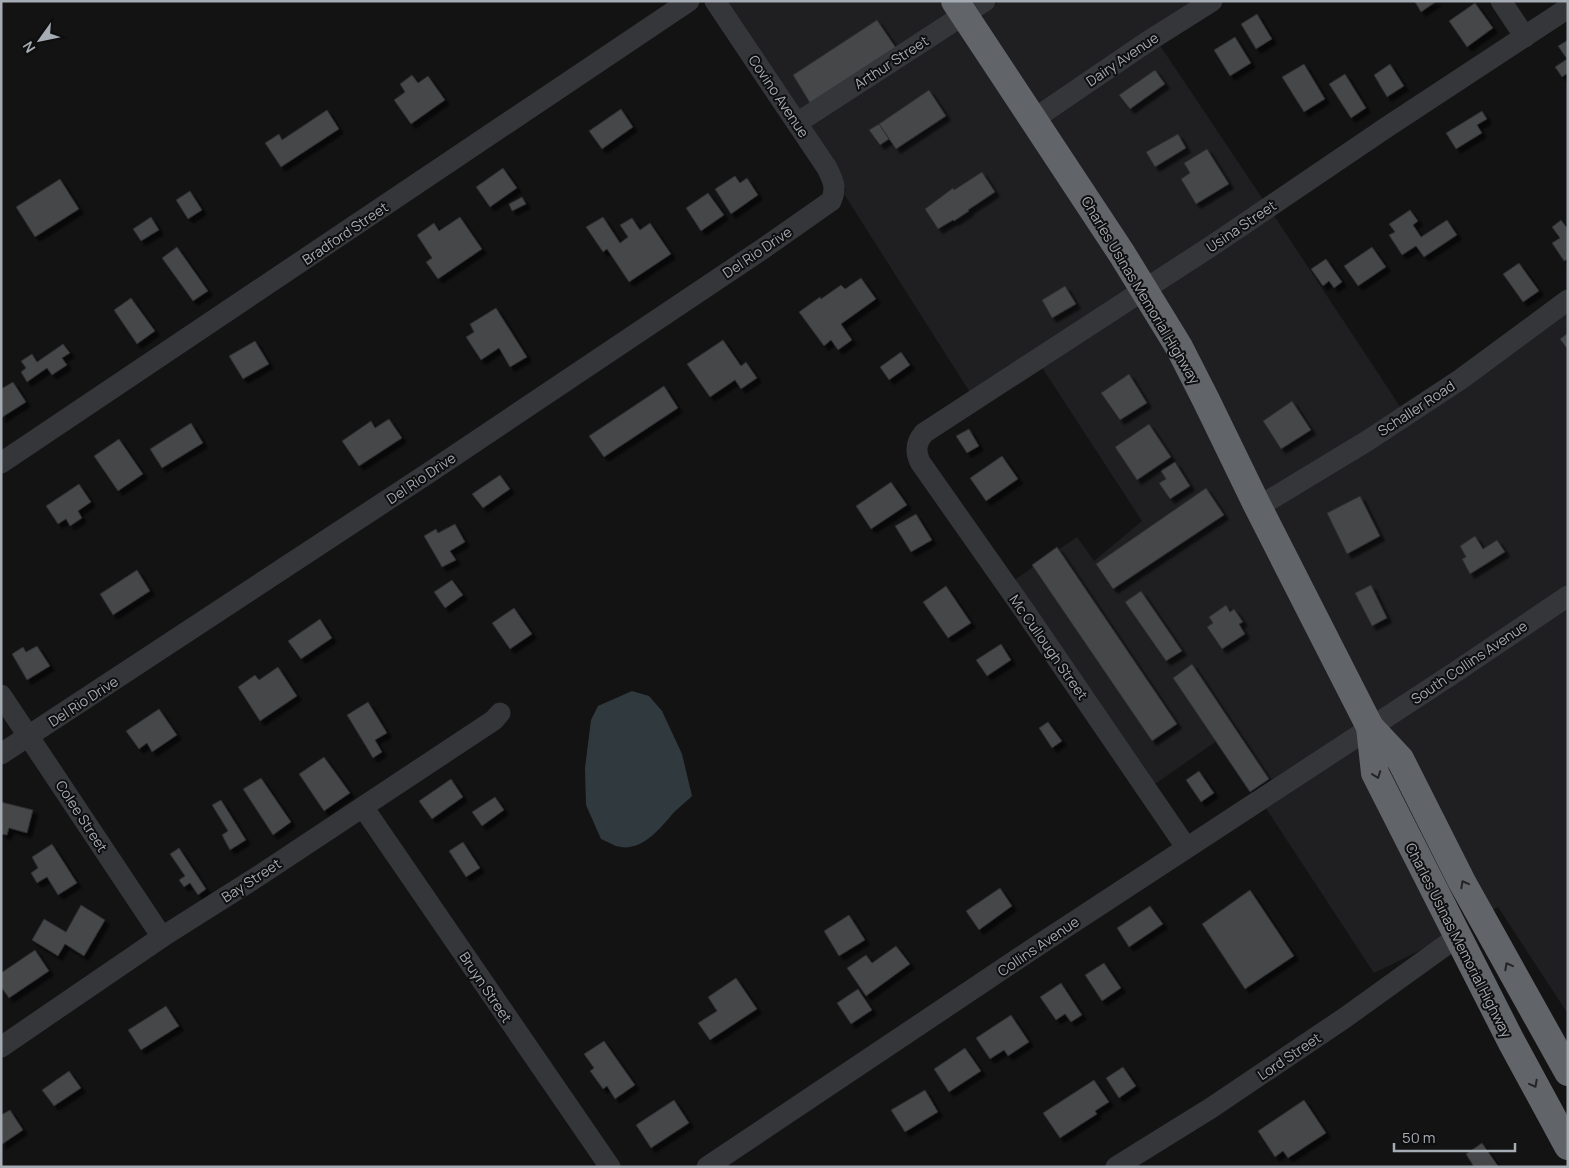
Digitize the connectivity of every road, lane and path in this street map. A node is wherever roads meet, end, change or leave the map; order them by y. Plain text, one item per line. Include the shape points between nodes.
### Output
1 (689, 1) edge
2 (715, 1) edge
3 (1212, 1) edge
4 (1501, 1) edge
5 (968, 6) edge
6 (1568, 8) edge
7 (1525, 37) junction
8 (1034, 119) junction
9 (797, 123) junction
10 (834, 194) joint
11 (1144, 289) junction
12 (1568, 300) edge
13 (916, 445) joint
14 (1, 463) edge
15 (1258, 507) junction
16 (1568, 596) edge
17 (1, 695) edge
18 (500, 713) dead end
19 (1370, 728) junction
20 (29, 736) junction
21 (1, 754) edge
22 (363, 807) junction
23 (1186, 847) junction
24 (162, 937) junction
25 (1457, 937) junction
26 (1, 1046) edge
27 (1568, 1072) edge
28 (1568, 1146) edge
29 (610, 1167) edge
30 (707, 1167) edge
31 (1116, 1167) edge

1 - 14 street, Bradford Street
2 - 9 street, Covino Avenue
3 - 8 street, Dairy Avenue
4 - 7 street
5 - 8 highway, Charles Usinas Memorial Highway
5 - 9 street, Arthur Street
6 - 7 street, Usina Street
7 - 11 street, Usina Street
8 - 11 highway, Charles Usinas Memorial Highway
9 - 10 street, Covino Avenue via 827,168 835,186
10 - 20 street, Del Rio Drive via 831,201 764,248
11 - 13 street, Usina Street via 924,433
11 - 15 highway, Charles Usinas Memorial Highway via 1179,347
12 - 15 street, Schaller Road via 1367,441
13 - 23 street, Mc Cullough Street via 920,462
15 - 19 highway, Charles Usinas Memorial Highway
16 - 19 street, South Collins Avenue
17 - 20 street, Colee Street
18 - 22 street, Bay Street
19 - 23 street, Collins Avenue
19 -> 25 highway, Charles Usinas Memorial Highway via 1375,773
27 -> 19 highway, Charles Usinas Memorial Highway via 1462,882 1400,759
20 - 21 street, Del Rio Drive
20 - 24 street, Colee Street
22 - 24 street, Bay Street
22 - 29 street, Bruyn Street
23 - 30 street, Collins Avenue
24 - 26 street, Bay Street
25 -> 28 highway, Charles Usinas Memorial Highway
25 - 31 street, Lord Street via 1330,1028

